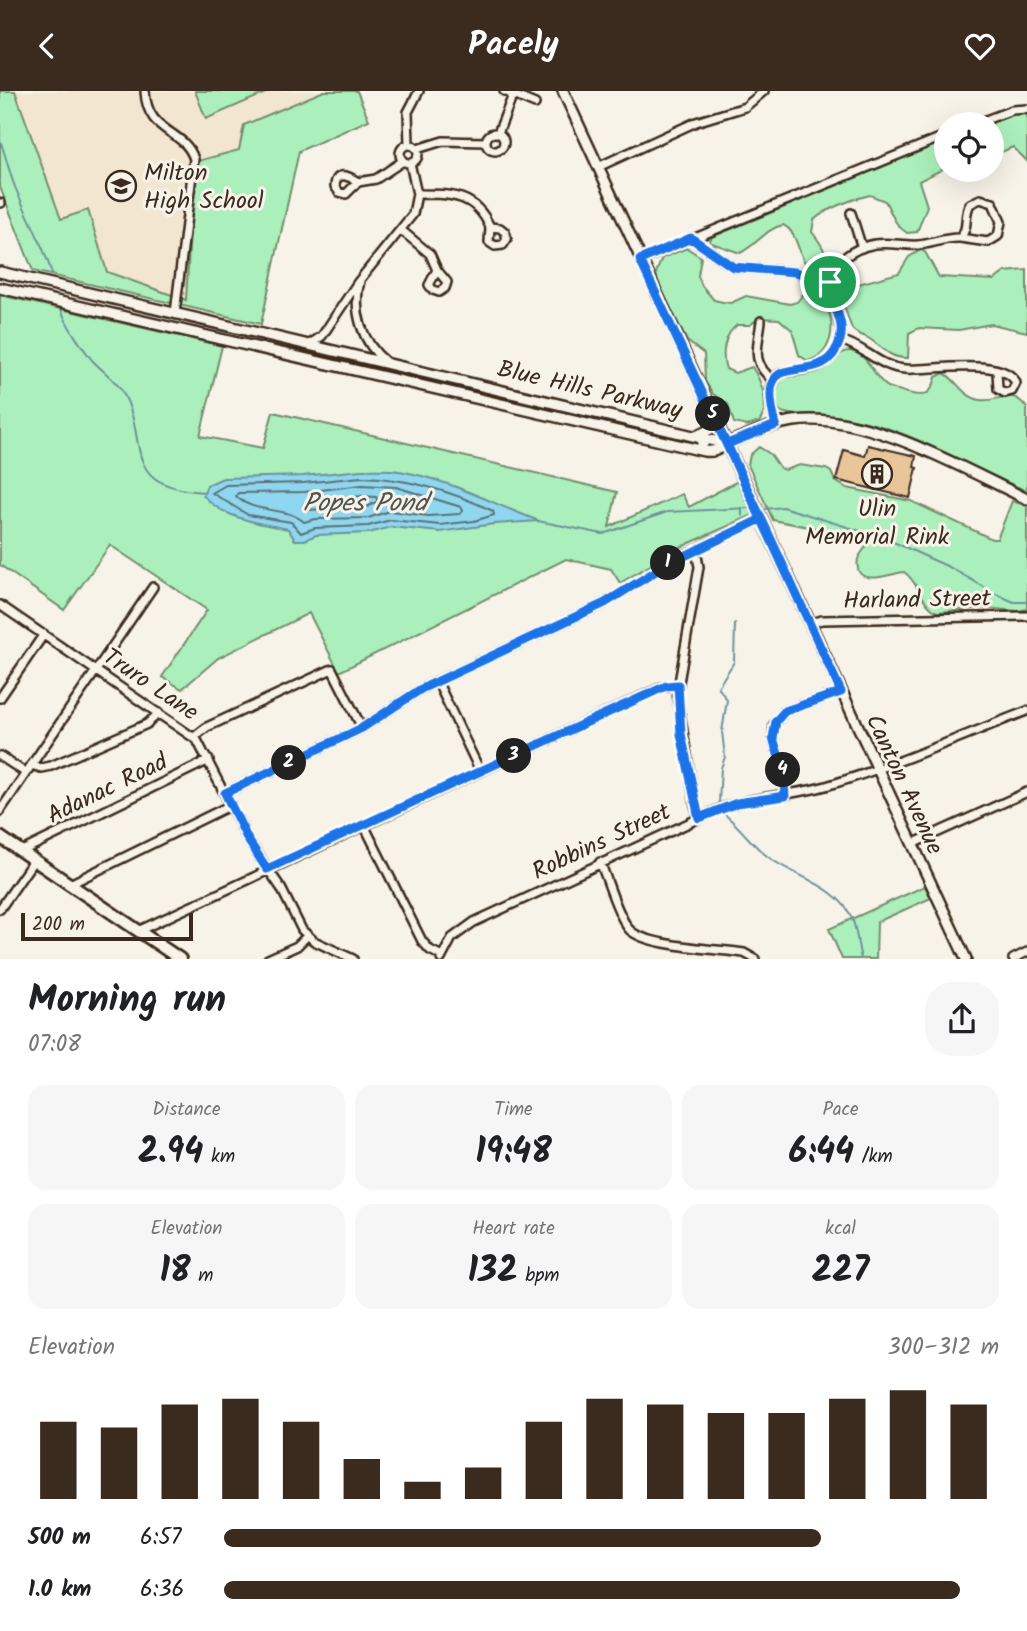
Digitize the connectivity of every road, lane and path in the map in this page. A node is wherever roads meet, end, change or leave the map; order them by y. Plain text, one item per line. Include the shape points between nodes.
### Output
1 (145, 91) edge
2 (419, 91) edge
3 (504, 91) edge
4 (563, 91) edge
5 (764, 91) edge
6 (513, 95) junction
7 (535, 104) dead end
8 (1027, 109) edge
9 (1004, 113) edge
10 (498, 133) junction
11 (934, 140) edge
12 (485, 142) junction
13 (409, 145) junction
14 (417, 149) junction
15 (407, 162) junction
16 (597, 167) junction
17 (358, 182) dead end
18 (417, 194) junction
19 (851, 213) dead end
20 (490, 226) dead end
21 (401, 230) junction
22 (691, 238) junction
23 (960, 239) junction
24 (862, 248) junction
25 (640, 260) junction
26 (437, 270) dead end
27 (0, 272) edge
28 (362, 277) junction
29 (830, 282) junction
30 (0, 288) edge
31 (175, 313) junction
32 (338, 313) junction
33 (359, 317) junction
34 (761, 321) dead end
35 (840, 340) junction
36 (310, 344) junction
37 (386, 362) junction
38 (997, 371) dead end
39 (436, 373) junction
40 (773, 380) junction
41 (433, 388) junction
42 (715, 418) junction
43 (776, 425) junction
44 (698, 435) junction
45 (727, 444) junction
46 (699, 450) junction
47 (1027, 499) edge
48 (761, 519) junction
49 (696, 550) junction
50 (153, 587) dead end
51 (0, 605) edge
52 (1027, 616) edge
53 (809, 623) junction
54 (44, 634) junction
55 (96, 670) junction
56 (0, 681) edge
57 (437, 681) junction
58 (678, 685) junction
59 (8, 686) junction
60 (841, 692) junction
61 (0, 698) edge
62 (1027, 711) edge
63 (159, 713) junction
64 (362, 728) junction
65 (194, 737) junction
66 (0, 756) edge
67 (209, 760) junction
68 (31, 765) junction
69 (878, 768) junction
70 (480, 772) junction
71 (26, 773) junction
72 (1027, 792) edge
73 (225, 793) junction
74 (785, 796) junction
75 (231, 805) junction
76 (0, 811) edge
77 (699, 818) junction
78 (365, 825) junction
79 (0, 837) edge
80 (912, 844) junction
81 (22, 852) junction
82 (34, 860) junction
83 (600, 862) junction
84 (267, 869) junction
85 (70, 884) junction
86 (0, 909) edge
87 (138, 930) junction
88 (307, 936) junction
89 (1027, 952) edge
90 (441, 958) edge
91 (180, 959) edge
92 (268, 959) edge
93 (353, 959) edge
94 (755, 959) edge
95 (966, 959) edge
96 (1013, 959) edge

1 - 31 street via 155,121 185,144 194,159
2 - 13 street via 408,112
3 - 6 street
4 - 16 main road, Canton Avenue
5 - 16 street via 739,109 696,122
6 - 7 street
6 - 10 street
8 - 9 street
10 - 12 street via 490,134
10 - 12 street via 504,139 500,149 491,150
11 - 22 street
12 - 14 street via 443,141
13 - 14 street
13 - 15 street via 402,152
14 - 15 street via 417,157
15 - 17 street via 376,179
15 - 18 street
16 - 25 main road, Canton Avenue
18 - 20 street via 461,196 477,205
18 - 21 street via 413,214
19 - 24 street
21 - 26 street via 430,254
21 - 28 street
22 - 25 street
22 - 29 street via 733,267 795,272
23 - 23 street via 967,229 970,204 983,199 993,203 1002,225 998,236 988,242
23 - 24 street
24 - 29 street via 841,260
25 - 42 main road, Canton Avenue
27 - 31 main road, Blue Hills Parkway
28 - 32 street
28 - 33 street
29 - 35 street via 841,322
30 - 41 main road, Blue Hills Parkway
31 - 36 main road, Blue Hills Parkway
32 - 33 street via 348,310
32 - 36 street
33 - 37 street via 370,345
34 - 40 street via 757,359
35 - 38 street via 898,368 967,366
35 - 40 street via 823,363 786,371
36 - 37 main road, Blue Hills Parkway
37 - 39 main road, Blue Hills Parkway
39 - 41 main road
39 - 44 main road, Blue Hills Parkway
40 - 43 street via 769,397
41 - 46 main road, Blue Hills Parkway
42 - 44 main road via 711,429
42 - 45 main road, Canton Avenue
43 - 45 main road
43 - 47 main road via 816,420 882,434
44 - 45 main road, Blue Hills Parkway
44 - 46 main road via 704,442
45 - 46 main road, Blue Hills Parkway via 718,451
45 - 48 main road, Canton Avenue
48 - 49 street
48 - 53 main road, Canton Avenue
49 - 57 street via 605,603
49 - 58 street via 699,571
50 - 55 street
51 - 54 street, Truro Lane
52 - 53 street, Harland Street
53 - 60 main road, Canton Avenue
54 - 55 street, Truro Lane
54 - 59 street
55 - 63 street, Truro Lane
55 - 68 street
56 - 59 street
57 - 64 street
57 - 70 street
58 - 70 street via 662,687
58 - 77 street via 681,734
59 - 61 street
60 - 69 main road, Canton Avenue
60 - 74 street via 785,711 776,721 773,738
62 - 69 street, Robbins Street
63 - 65 street, Truro Lane
63 - 68 street via 147,724 51,766
64 - 65 street via 332,669
64 - 73 street
65 - 67 street, Truro Lane
66 - 71 street
67 - 73 street, Truro Lane
67 - 81 street, Adanac Road
68 - 71 street
69 - 74 street, Robbins Street
69 - 80 main road, Canton Avenue
70 - 78 street
71 - 76 street
72 - 80 street
73 - 75 street, Truro Lane
74 - 77 street, Robbins Street via 737,803
75 - 84 street, Truro Lane
75 - 85 street
77 - 83 street, Robbins Street
78 - 84 street
78 - 90 street via 422,941
79 - 81 highway
80 - 95 main road, Canton Avenue
81 - 82 highway
82 - 85 highway
82 - 86 street
83 - 90 street, Robbins Street via 469,924 452,938
83 - 94 street via 625,922 635,934 744,953
84 - 87 street
84 - 88 street, Truro Lane
85 - 87 highway
87 - 91 highway
88 - 92 street
88 - 93 street
89 - 96 street

